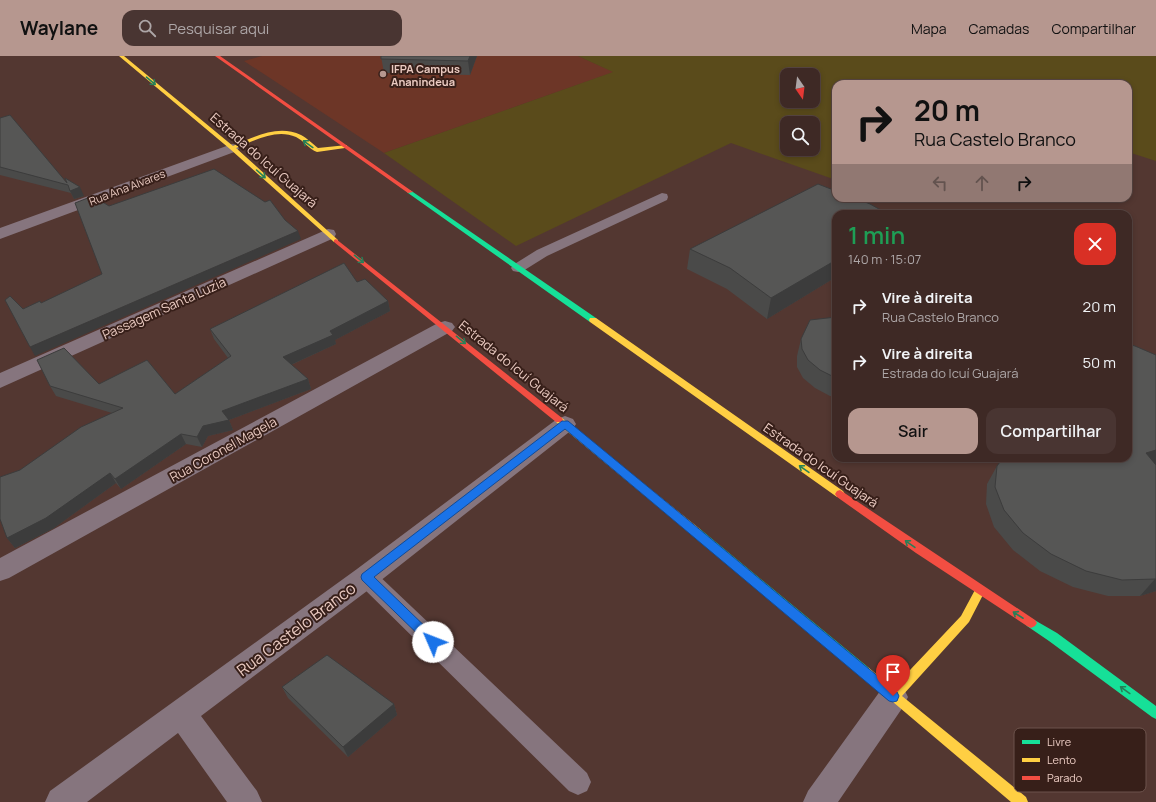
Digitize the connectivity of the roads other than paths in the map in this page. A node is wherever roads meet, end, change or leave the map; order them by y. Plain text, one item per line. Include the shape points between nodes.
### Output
1 (121, 56) edge
2 (217, 56) edge
3 (345, 146) junction
4 (232, 148) junction
5 (662, 196) dead end
6 (1, 233) edge
7 (328, 234) junction
8 (518, 268) junction
9 (445, 328) junction
10 (0, 381) edge
11 (565, 424) junction
12 (0, 570) edge
13 (366, 577) junction
14 (980, 591) junction
15 (893, 696) junction
16 (1156, 713) edge
17 (182, 714) junction
18 (578, 782) dead end
19 (62, 802) edge
20 (246, 802) edge
21 (819, 802) edge
22 (1021, 802) edge

1 -> 4 main road, Estrada do Icuí Guajará
2 - 3 main road, Estrada do Icuí Guajará
3 -> 4 main road via 317,150 296,135 283,132 271,133
3 - 8 main road, Estrada do Icuí Guajará
4 - 6 street, Rua Ana Alvares
4 -> 7 main road, Estrada do Icuí Guajará
5 - 8 lane via 542,253
7 -> 9 main road, Estrada do Icuí Guajará
7 - 10 street, Passagem Santa Luzia
14 -> 8 main road, Estrada do Icuí Guajará
9 -> 11 main road, Estrada do Icuí Guajará
9 - 12 street, Rua Coronel Magela
11 - 13 street, Rua Castelo Branco
11 - 15 main road, Estrada do Icuí Guajará
13 - 17 street, Rua Castelo Branco
13 - 18 lane
14 - 15 main road via 965,619
16 -> 14 main road, Estrada do Icuí Guajará via 1053,637
15 - 21 street
15 - 22 main road, Estrada do Icuí Guajará
17 - 19 street, Rua Castelo Branco
17 - 20 street

